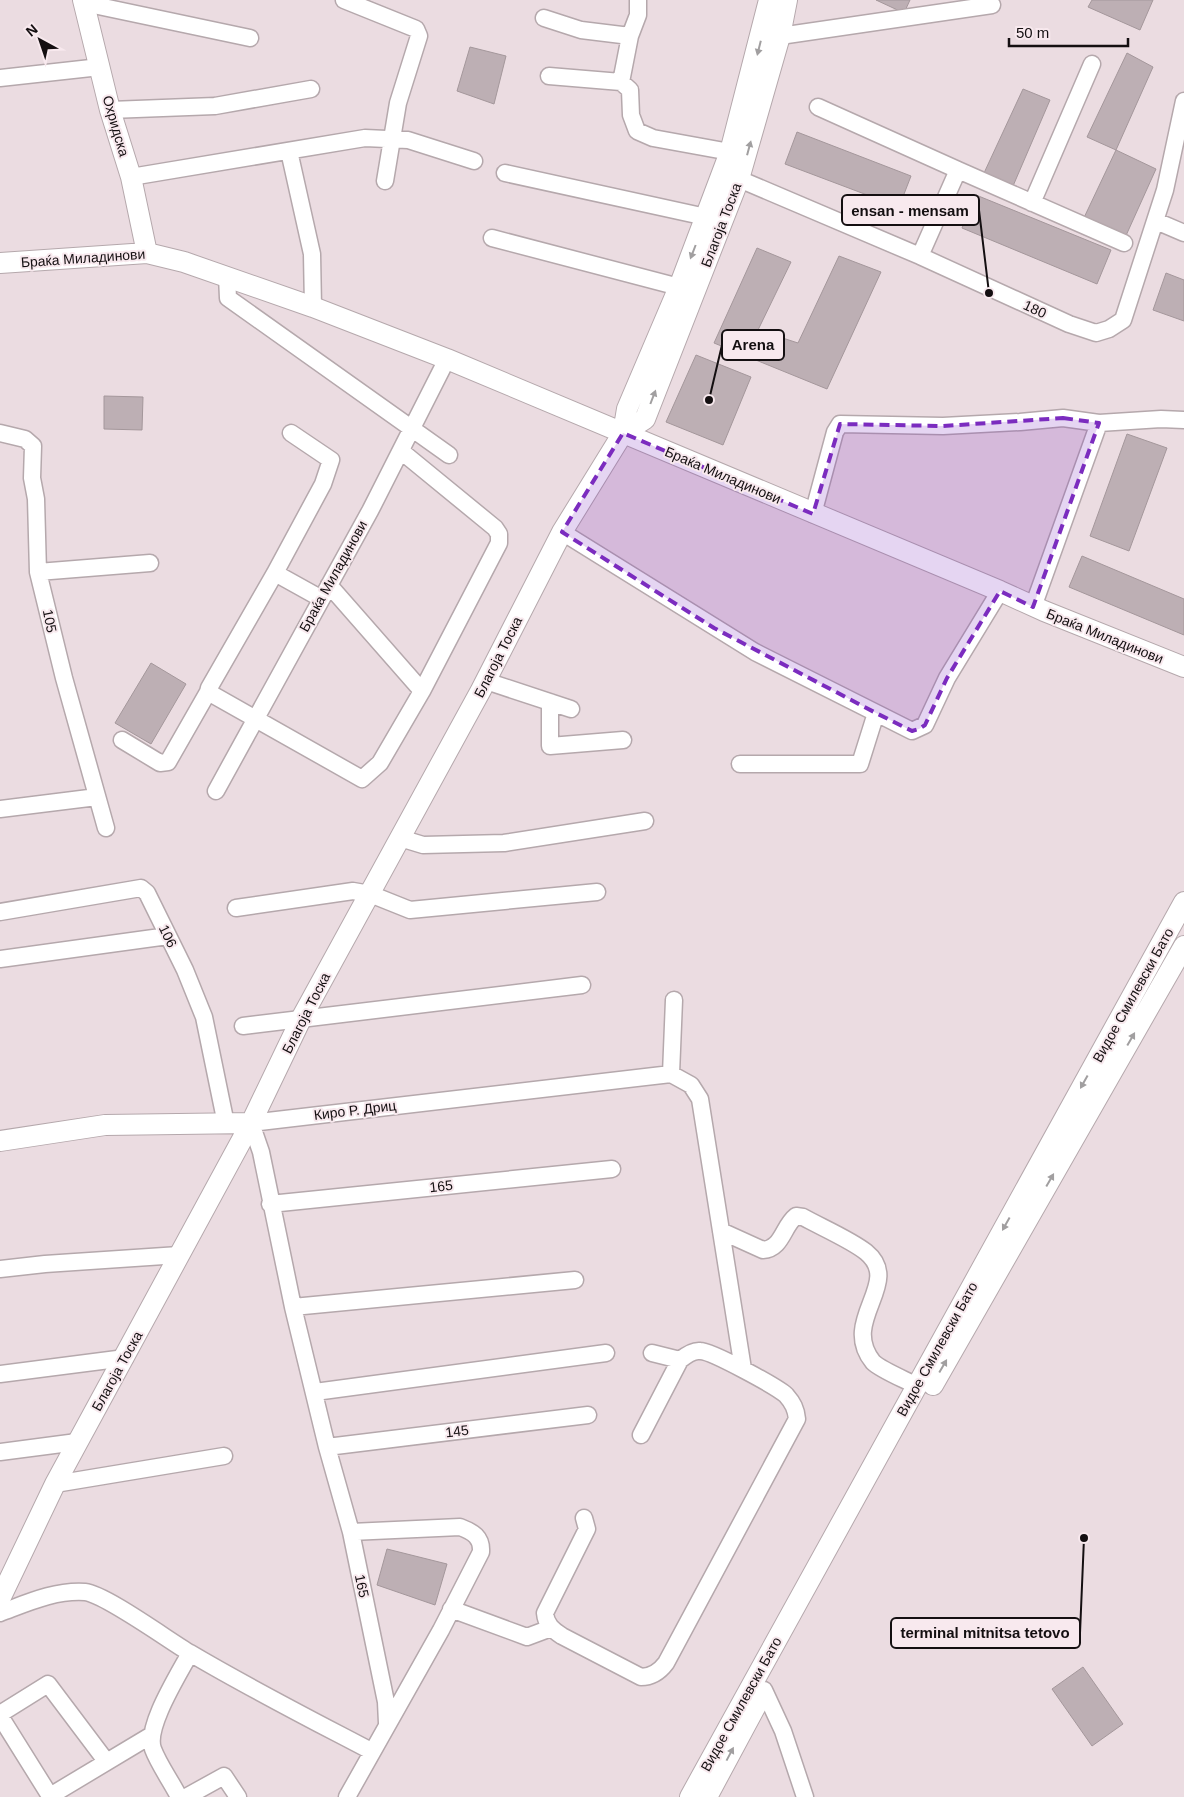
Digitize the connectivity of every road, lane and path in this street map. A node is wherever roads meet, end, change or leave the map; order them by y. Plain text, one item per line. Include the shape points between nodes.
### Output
1 (344, 0) edge
2 (638, 0) edge
3 (769, 0) edge
4 (787, 0) edge
5 (83, 1) edge
6 (992, 4) dead end
7 (544, 18) dead end
8 (630, 36) junction
9 (780, 36) junction
10 (250, 38) dead end
11 (1092, 64) dead end
12 (100, 67) junction
13 (549, 76) dead end
14 (0, 78) edge
15 (621, 82) junction
16 (311, 89) dead end
17 (1184, 101) edge
18 (818, 107) dead end
19 (110, 110) junction
20 (392, 140) junction
21 (289, 151) junction
22 (730, 152) junction
23 (474, 161) dead end
24 (958, 170) junction
25 (505, 173) dead end
26 (130, 177) junction
27 (739, 179) junction
28 (385, 181) dead end
29 (1032, 203) junction
30 (706, 218) junction
31 (1156, 221) junction
32 (1184, 233) edge
33 (492, 238) dead end
34 (1124, 243) dead end
35 (148, 252) junction
36 (920, 256) junction
37 (0, 264) edge
38 (227, 276) junction
39 (679, 287) junction
40 (313, 307) junction
41 (447, 359) junction
42 (1184, 420) edge
43 (1099, 423) junction
44 (412, 431) junction
45 (291, 433) dead end
46 (623, 433) junction
47 (0, 434) edge
48 (401, 451) junction
49 (449, 455) dead end
50 (813, 514) junction
51 (562, 532) junction
52 (150, 563) dead end
53 (38, 572) junction
54 (276, 573) junction
55 (325, 591) junction
56 (1000, 591) junction
57 (1033, 606) junction
58 (1184, 667) edge
59 (486, 681) junction
60 (422, 691) junction
61 (208, 692) junction
62 (550, 702) junction
63 (571, 708) dead end
64 (876, 713) junction
65 (254, 719) junction
66 (122, 740) dead end
67 (623, 740) dead end
68 (740, 764) dead end
69 (216, 791) dead end
70 (97, 797) junction
71 (0, 809) edge
72 (645, 821) dead end
73 (106, 828) dead end
74 (400, 838) junction
75 (598, 892) dead end
76 (370, 894) junction
77 (1184, 902) edge
78 (236, 908) dead end
79 (0, 912) edge
80 (168, 936) junction
81 (1184, 946) edge
82 (0, 959) edge
83 (582, 985) dead end
84 (674, 1000) dead end
85 (302, 1017) junction
86 (243, 1026) dead end
87 (671, 1074) junction
88 (252, 1122) junction
89 (226, 1124) junction
90 (0, 1141) edge
91 (612, 1169) dead end
92 (270, 1204) junction
93 (721, 1231) junction
94 (179, 1255) junction
95 (0, 1270) edge
96 (575, 1280) dead end
97 (293, 1307) junction
98 (606, 1353) dead end
99 (652, 1353) dead end
100 (125, 1358) junction
101 (680, 1360) junction
102 (742, 1369) junction
103 (0, 1374) edge
104 (917, 1386) junction
105 (315, 1392) junction
106 (588, 1415) dead end
107 (641, 1435) dead end
108 (78, 1442) junction
109 (327, 1448) junction
110 (0, 1452) edge
111 (224, 1456) dead end
112 (55, 1484) junction
113 (584, 1518) dead end
114 (351, 1532) junction
115 (0, 1600) edge
116 (451, 1609) junction
117 (0, 1613) edge
118 (550, 1628) junction
119 (190, 1653) junction
120 (764, 1690) junction
121 (0, 1715) edge
122 (387, 1723) junction
123 (150, 1736) junction
124 (371, 1750) junction
125 (106, 1761) junction
126 (179, 1797) edge
127 (186, 1797) edge
128 (238, 1797) edge
129 (347, 1797) edge
130 (690, 1797) edge
131 (707, 1797) edge
132 (805, 1797) edge

1 - 20 street via 416,29 418,36 398,103
2 - 8 street via 638,15
3 -> 22 street, Благоја Тоска
4 - 9 street, Благоја Тоска
5 - 10 street
5 - 12 street, Охридска
6 - 9 street
7 - 8 street via 581,30
8 - 15 street
27 -> 9 street, Благоја Тоска
11 - 29 street
12 - 14 street
12 - 19 street, Охридска
13 - 15 street
15 - 22 street via 630,90 637,131 653,138
16 - 19 street via 215,106
17 - 31 street, 180
18 - 24 street
19 - 26 street, Охридска
20 - 21 street via 365,138
20 - 23 street via 408,140
20 - 28 street
21 - 26 street
21 - 40 street via 312,254
22 - 30 street, Благоја Тоска
24 - 29 street
24 - 36 street
25 - 30 street
26 - 35 street, Охридска
27 - 36 street, 180
46 -> 27 street, Благоја Тоска via 645,419
29 - 34 street
30 -> 39 street, Благоја Тоска
31 - 32 street
31 - 36 street, 180 via 1123,320 1109,330 1096,333 1069,324
33 - 39 street
35 - 37 street, Браќа Миладинови
35 - 38 street, Браќа Миладинови
38 - 40 street, Браќа Миладинови
38 - 44 street via 228,298
39 - 46 street, Благоја Тоска via 627,409
40 - 41 street, Браќа Миладинови
41 - 44 street, Браќа Миладинови
41 - 46 street, Браќа Миладинови
42 - 43 street
43 - 50 street via 1063,418 943,426 840,424
43 - 57 street
44 - 48 street, Браќа Миладинови
44 - 49 street
45 - 54 street via 332,460 323,484
46 - 50 street, Браќа Миладинови
46 - 51 street, Благоја Тоска
47 - 53 street, 105 via 25,439 33,446
48 - 55 street, Браќа Миладинови
48 - 60 street via 496,528 499,534 499,543
50 - 56 street, Браќа Миладинови
51 - 59 street, Благоја Тоска
51 - 64 street via 755,652
52 - 53 street
53 - 70 street, 105
54 - 55 street
54 - 61 street
55 - 60 street
55 - 65 street, Браќа Миладинови
56 - 57 street, Браќа Миладинови
56 - 64 street via 948,678 925,725 912,731
57 - 58 street, Браќа Миладинови
59 - 62 street
59 - 74 street, Благоја Тоска
60 - 65 street via 380,763 362,778
61 - 65 street
61 - 66 street via 168,762 160,763
62 - 63 street
62 - 67 street via 550,746
64 - 68 street via 860,764
65 - 69 street, Браќа Миладинови
70 - 71 street
70 - 73 street, 105
72 - 74 street via 504,843 423,845
74 - 76 street, Благоја Тоска
75 - 76 street via 410,910
76 - 78 street via 353,891
76 - 85 street, Благоја Тоска
77 -> 104 street, Видое Смилевски Бато
79 - 80 street, 106 via 140,888 147,893
80 - 82 street
80 - 89 street, 106 via 204,1017
120 -> 81 street, Видое Смилевски Бато via 896,1450
83 - 85 street
84 - 87 street
85 - 86 street
85 - 88 street, Благоја Тоска
87 - 88 street, Киро Р. Дриц
87 - 93 street via 691,1085 700,1099
88 - 89 street, Киро Р. Дриц
88 - 92 street, 165
88 - 94 street, Благоја Тоска
89 - 90 street, Киро Р. Дриц via 105,1125
91 - 92 street, 165
92 - 97 street, 165
93 - 102 street
93 - 104 street via 763,1250 770,1250 777,1245 796,1216 867,1253 880,1280 861,1328 864,1347 874,1363
94 - 95 street
94 - 100 street, Благоја Тоска
96 - 97 street
97 - 105 street, 165
98 - 105 street
99 - 101 street
100 - 103 street
100 - 108 street, Благоја Тоска
101 - 102 street via 701,1350
101 - 107 street
102 - 118 street via 784,1394 796,1409 797,1419 666,1663 653,1675 641,1677
104 - 130 street, Видое Смилевски Бато
105 - 109 street, 165
106 - 109 street, 145
108 - 110 street
108 - 112 street, Благоја Тоска
109 - 114 street, 165
111 - 112 street
112 - 115 street, Благоја Тоска
113 - 118 street via 586,1529 545,1613
114 - 116 street via 460,1527 476,1534 481,1552
114 - 122 street, 165 via 386,1702
116 - 118 street via 527,1636
116 - 122 street
117 - 119 street via 43,1597 87,1592
119 - 123 street
119 - 124 street
131 -> 120 street, Видое Смилевски Бато
120 - 132 street via 783,1731
121 - 125 street via 48,1684
121 - 125 street via 50,1796
122 - 124 street
123 - 125 street
123 - 126 street via 153,1749
124 - 129 street
127 - 128 street via 224,1776

